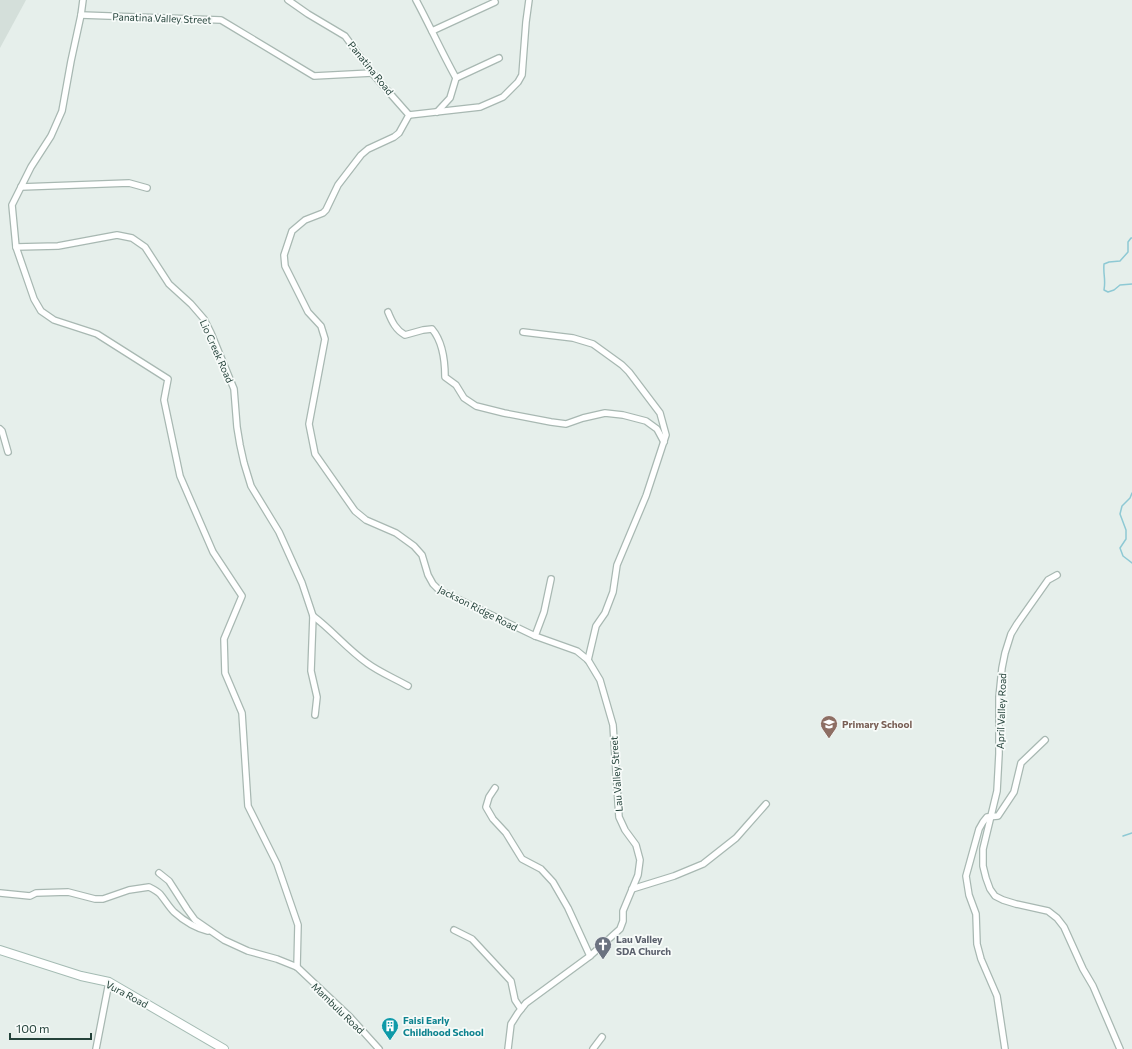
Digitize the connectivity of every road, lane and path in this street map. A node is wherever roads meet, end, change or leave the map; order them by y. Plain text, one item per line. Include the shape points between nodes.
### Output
1 (83, 0) edge
2 (288, 0) edge
3 (416, 0) edge
4 (529, 0) edge
5 (495, 2) dead end
6 (81, 15) junction
7 (432, 31) junction
8 (499, 58) dead end
9 (372, 73) junction
10 (456, 78) junction
11 (437, 112) junction
12 (409, 115) junction
13 (21, 186) junction
14 (147, 188) dead end
15 (16, 247) junction
16 (388, 312) dead end
17 (523, 332) dead end
18 (0, 429) edge
19 (664, 442) junction
20 (8, 452) dead end
21 (1057, 575) dead end
22 (551, 579) dead end
23 (314, 616) junction
24 (535, 636) junction
25 (588, 660) junction
26 (408, 686) dead end
27 (315, 715) dead end
28 (1046, 740) dead end
29 (495, 788) dead end
30 (766, 804) dead end
31 (991, 818) junction
32 (159, 873) dead end
33 (632, 890) junction
34 (0, 892) edge
35 (454, 930) dead end
36 (210, 931) junction
37 (0, 950) edge
38 (590, 956) junction
39 (297, 967) junction
40 (109, 982) junction
41 (521, 1009) junction
42 (602, 1037) dead end
43 (96, 1049) edge
44 (224, 1049) edge
45 (379, 1049) edge
46 (508, 1049) edge
47 (593, 1049) edge
48 (1005, 1049) edge
49 (1120, 1049) edge

1 - 6 street
2 - 9 street, Panatina Road via 345,36
3 - 7 street
4 - 11 street via 522,75 518,82 503,97 480,106
5 - 7 street
6 - 9 street, Panatina Valley Street via 221,20 314,76
6 - 13 street via 62,111
7 - 10 street
8 - 10 street
9 - 12 street, Panatina Road
10 - 11 street via 450,98
11 - 12 street
12 - 24 street, Jackson Ridge Road via 394,138 368,149 361,155 338,185 323,213 305,220 292,231 284,255 285,266 308,312 321,326 325,339 309,424 315,454 355,511 366,520 396,533 414,546 422,555 428,575 439,590
13 - 14 street via 129,183
13 - 15 street via 12,205
15 - 23 street, Lio Creek Road via 58,246 117,235 132,238 145,247 169,284 204,319 234,390 236,427 252,486 278,532
15 - 39 street via 34,299 41,310 54,320 97,334 168,379 164,400 180,476 213,552 242,596 224,639 225,673 242,712 248,806 277,864 298,925
16 - 19 street via 395,327 405,335 432,329 445,359 445,377 456,385 464,398 476,406 566,424 605,413 623,415 646,421 657,429
17 - 19 street via 573,338 593,344 622,365 660,413 666,435
18 - 20 street
19 - 25 street via 646,496 617,564 613,592 605,613 596,626
21 - 31 street, April Valley Road via 1048,580 1021,618 1011,634 1005,653 999,697 997,791
22 - 24 street via 544,612
23 - 26 street via 367,663
23 - 27 street via 311,671 317,697
24 - 25 street, Jackson Ridge Road via 576,651
25 - 33 street, Lau Valley Street via 600,680 613,725 619,817 636,845 640,860
28 - 31 street via 1021,763 1014,792 998,816
29 - 38 street via 486,807 522,859 541,869 553,882
30 - 33 street via 736,838 703,864
31 - 48 street via 987,818 979,829 966,876 976,914 977,944 997,996
31 - 49 street, April Valley Road via 982,858 990,889 995,896 1003,900 1048,911 1057,918 1093,986
32 - 36 street via 169,881 195,920
33 - 38 street, Lau Valley Street via 620,929
34 - 36 street via 30,896 36,893 68,892 103,899 129,890 149,887 159,893 174,912 189,923
35 - 41 street via 472,939 511,981 515,1000
36 - 39 street via 248,951
37 - 40 street, Vura Road via 81,976
38 - 41 street, Lau Valley Street
39 - 45 street, Mambulu Road via 350,1017
40 - 43 street
40 - 44 street, Vura Road
41 - 46 street, Lau Valley Street via 511,1024
42 - 47 street

